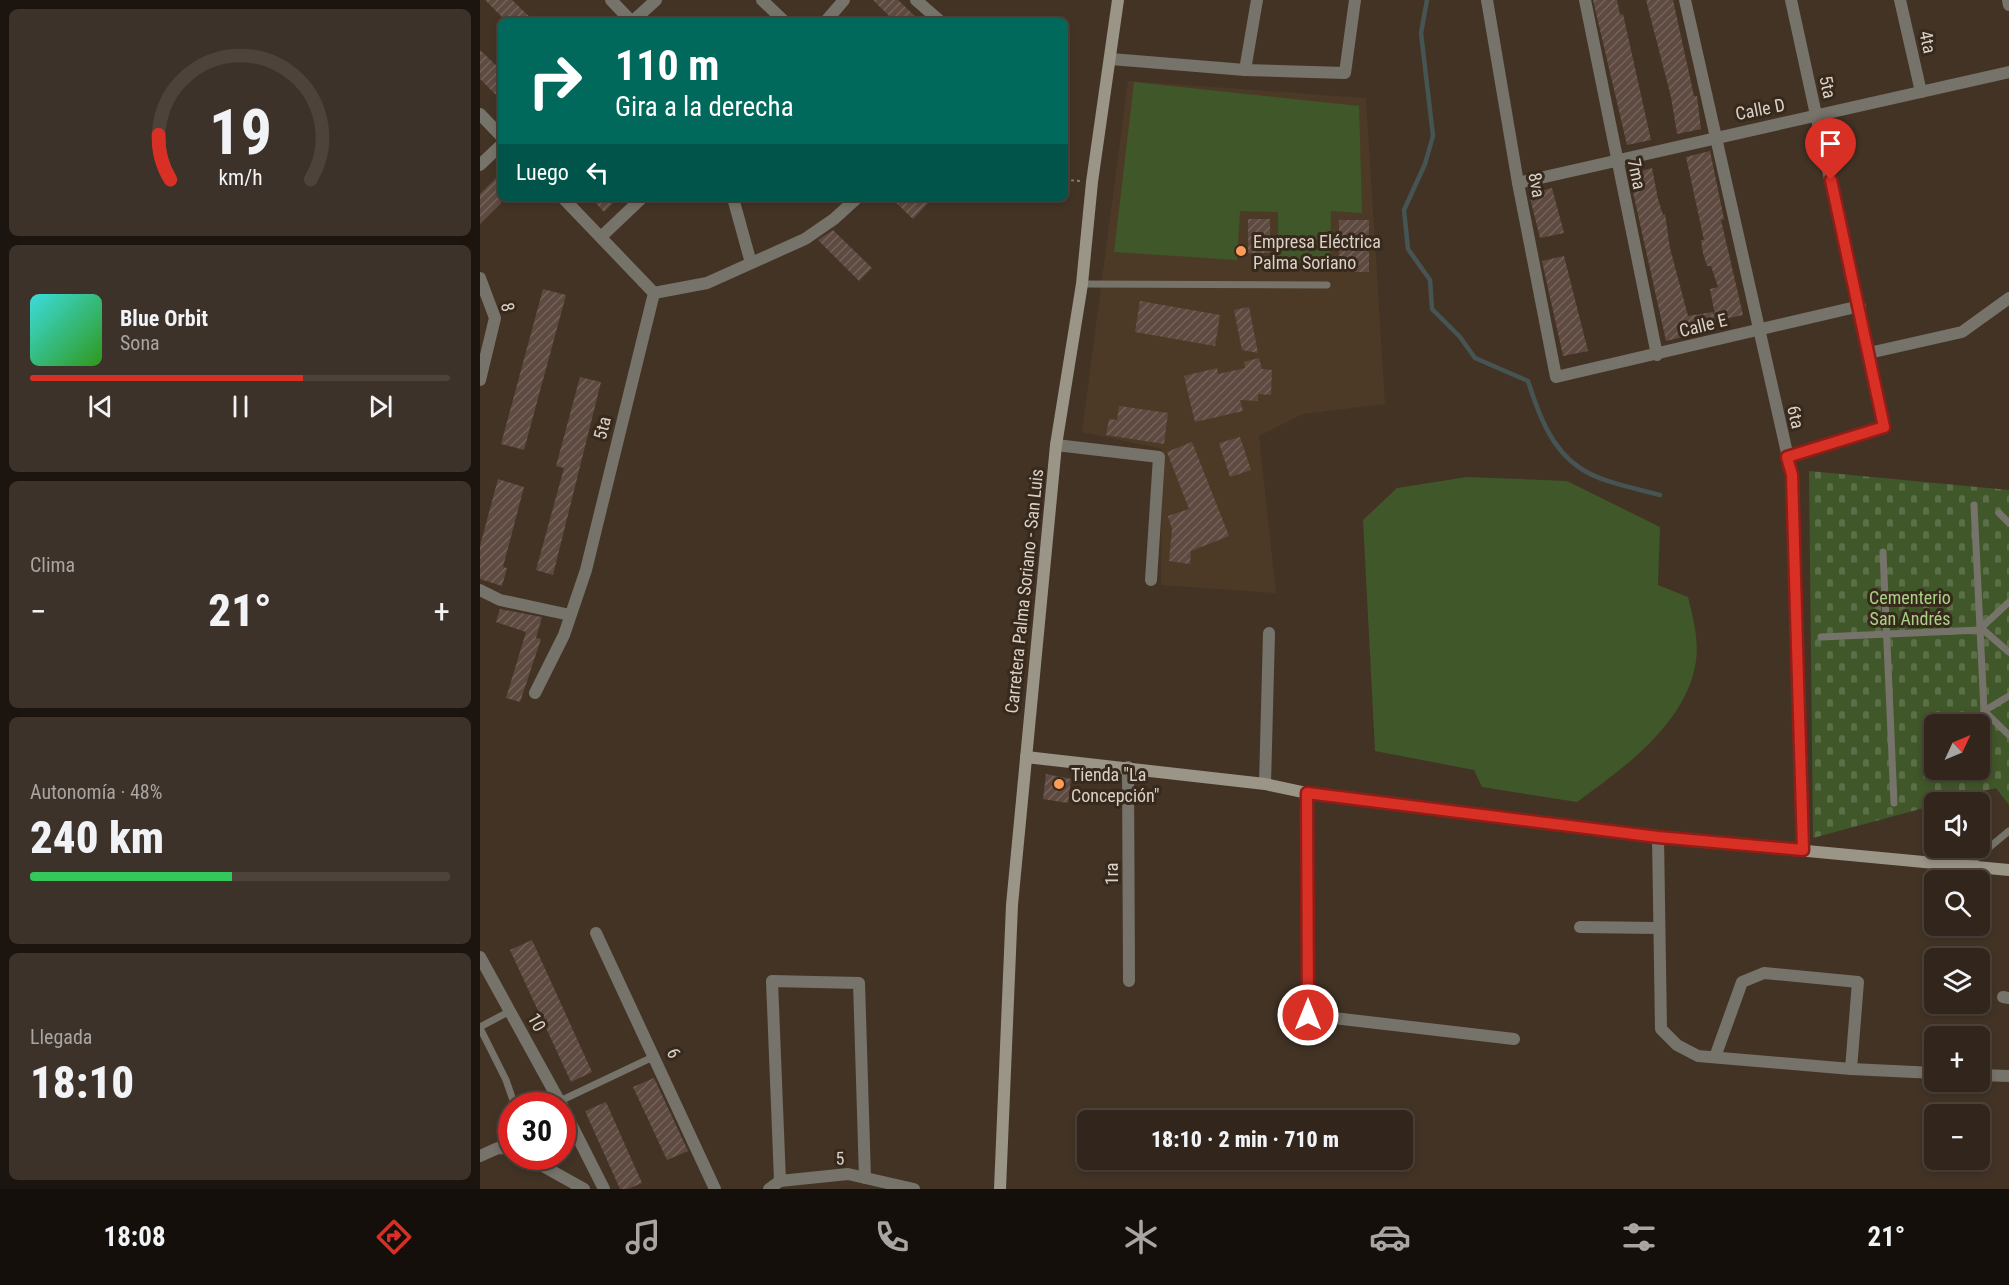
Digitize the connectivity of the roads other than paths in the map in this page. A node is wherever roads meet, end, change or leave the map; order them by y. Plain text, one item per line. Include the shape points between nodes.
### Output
1 (611, 0) edge
2 (656, 0) edge
3 (762, 0) edge
4 (844, 0) edge
5 (916, 0) edge
6 (1118, 0) edge
7 (1257, 0) edge
8 (1355, 0) edge
9 (1487, 0) edge
10 (1585, 0) edge
11 (1685, 0) edge
12 (1791, 0) edge
13 (1900, 0) edge
14 (2008, 0) edge
15 (2009, 5) edge
16 (629, 18) edge
17 (635, 18) edge
18 (781, 18) edge
19 (829, 18) edge
20 (937, 18) edge
21 (1111, 59) junction
22 (1245, 70) junction
23 (2009, 72) edge
24 (1920, 92) junction
25 (480, 114) edge
26 (1816, 116) junction
27 (498, 133) edge
28 (1714, 137) junction
29 (498, 148) edge
30 (1616, 160) junction
31 (480, 165) edge
32 (1518, 183) junction
33 (566, 201) edge
34 (639, 201) edge
35 (733, 201) edge
36 (854, 201) edge
37 (602, 236) junction
38 (751, 263) junction
39 (480, 278) edge
40 (1082, 284) junction
41 (1326, 285) dead end
42 (654, 293) junction
43 (2009, 298) edge
44 (1860, 306) junction
45 (1757, 330) junction
46 (1869, 353) junction
47 (1657, 355) junction
48 (1556, 377) joint
49 (480, 380) edge
50 (1056, 445) junction
51 (1787, 457) junction
52 (1974, 505) dead end
53 (1999, 513) dead end
54 (2009, 524) edge
55 (1884, 552) dead end
56 (1151, 580) dead end
57 (480, 590) edge
58 (2009, 602) edge
59 (570, 615) junction
60 (1980, 630) junction
61 (1269, 633) dead end
62 (1887, 634) junction
63 (1821, 637) dead end
64 (2009, 652) edge
65 (535, 693) dead end
66 (2009, 696) edge
67 (1984, 711) junction
68 (2009, 735) edge
69 (1026, 757) junction
70 (1128, 767) junction
71 (1265, 784) junction
72 (1307, 793) junction
73 (1894, 803) dead end
74 (2009, 831) edge
75 (1658, 837) junction
76 (1803, 850) junction
77 (1967, 866) junction
78 (2009, 870) edge
79 (1580, 927) dead end
80 (1658, 928) junction
81 (596, 933) dead end
82 (480, 957) edge
83 (1129, 981) dead end
84 (510, 1011) junction
85 (480, 1027) edge
86 (1514, 1039) dead end
87 (655, 1055) junction
88 (1715, 1057) junction
89 (1851, 1069) junction
90 (1924, 1072) edge
91 (1990, 1075) edge
92 (2009, 1076) edge
93 (510, 1092) edge
94 (555, 1092) edge
95 (576, 1097) edge
96 (576, 1132) edge
97 (498, 1149) edge
98 (480, 1156) edge
99 (552, 1170) edge
100 (865, 1178) junction
101 (780, 1181) junction
102 (585, 1189) edge
103 (604, 1189) edge
104 (715, 1189) edge
105 (769, 1189) edge
106 (914, 1189) edge
107 (1000, 1189) edge

1 - 16 street
2 - 17 street
3 - 18 street
4 - 19 street
5 - 20 street
6 - 21 main road, Carretera Palma Soriano - San Luis
7 - 22 street
8 - 22 street via 1345,73
9 - 32 street, 8va
10 - 30 street, 7ma
11 - 28 street, 6ta
12 - 26 street, 5ta
13 - 24 street, 4ta
14 - 15 street
21 - 22 street
21 - 40 main road, Carretera Palma Soriano - San Luis via 1092,182
23 - 24 street, Calle D
24 - 26 street, Calle D
25 - 27 street
26 - 28 street, Calle D
26 - 44 street, 5ta
28 - 30 street, Calle D
28 - 45 street, 6ta
29 - 31 street
30 - 32 street, Calle D
30 - 47 street, 7ma
32 - 48 street, 8va
33 - 37 street
34 - 37 street
35 - 38 street
36 - 38 street via 805,239
37 - 42 street
38 - 42 street via 707,283
39 - 49 street, 8 via 495,318
40 - 41 lane
40 - 50 main road, Carretera Palma Soriano - San Luis
42 - 59 street, 5ta via 586,570
43 - 46 street via 1962,332
44 - 45 street, Calle E
44 - 46 street, 5ta
45 - 47 street, Calle E
45 - 51 street, 6ta
46 - 51 street, 5ta via 1884,427
47 - 48 street, Calle E
50 - 56 street via 1159,457
50 - 69 main road, Carretera Palma Soriano - San Luis
51 - 76 street, 6ta via 1792,475
52 - 60 lane
53 - 54 lane
55 - 62 lane
57 - 59 street via 500,600
58 - 64 lane via 1981,627
59 - 65 street, 5ta
60 - 62 lane
60 - 67 lane
61 - 71 street
62 - 63 lane
62 - 73 lane
66 - 67 lane
67 - 68 lane
69 - 70 main road
69 - 107 main road, Carretera Palma Soriano - San Luis via 1012,905
70 - 71 main road
70 - 83 street, 1ra
71 - 72 main road
72 - 75 main road
72 - 86 street via 1308,1015
74 - 77 lane
75 - 76 main road
75 - 80 street
76 - 77 main road
77 - 78 main road
79 - 80 street
80 - 88 street via 1661,1029 1677,1046 1698,1056
81 - 87 street, 6
82 - 84 street, 10
84 - 85 lane
84 - 94 street, 10
85 - 93 lane
87 - 95 lane
87 - 104 street, 6
88 - 89 street
88 - 89 street via 1742,982 1764,973 1858,982
89 - 90 street
91 - 92 street
96 - 103 street, 10
97 - 98 street
99 - 102 street
100 - 101 street, 5 via 848,1174
100 - 101 street via 859,983 772,981
100 - 106 street, 5
101 - 105 street

